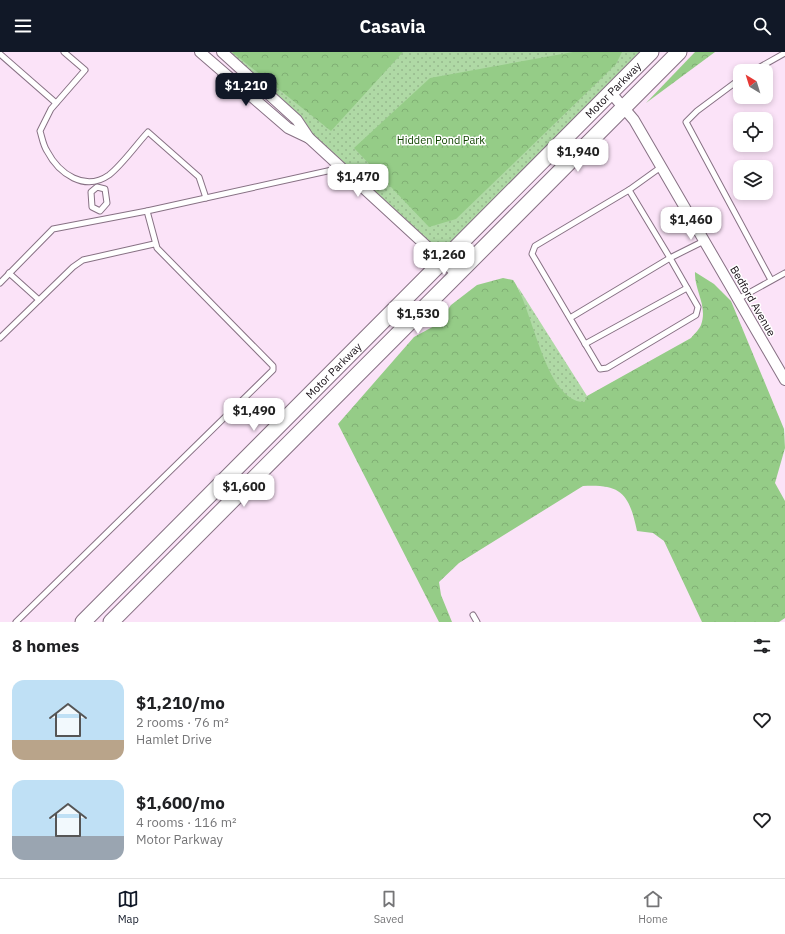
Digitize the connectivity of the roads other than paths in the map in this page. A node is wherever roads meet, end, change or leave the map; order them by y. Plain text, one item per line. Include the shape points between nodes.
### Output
1 (64, 52) edge
2 (200, 52) edge
3 (222, 52) edge
4 (652, 52) edge
5 (679, 52) edge
6 (785, 52) edge
7 (1, 53) edge
8 (765, 64) edge
9 (733, 84) edge
10 (611, 93) junction
11 (56, 103) junction
12 (625, 107) junction
13 (309, 138) junction
14 (661, 167) junction
15 (341, 168) junction
16 (97, 184) junction
17 (629, 190) junction
18 (206, 198) junction
19 (100, 211) junction
20 (147, 211) junction
21 (100, 220) junction
22 (704, 241) junction
23 (154, 244) junction
24 (670, 258) junction
25 (444, 261) junction
26 (10, 273) junction
27 (785, 273) edge
28 (458, 275) junction
29 (771, 280) junction
30 (0, 282) edge
31 (687, 288) junction
32 (738, 299) junction
33 (39, 300) junction
34 (570, 318) junction
35 (0, 338) edge
36 (585, 344) junction
37 (785, 380) edge
38 (473, 615) dead end
39 (16, 622) edge
40 (84, 622) edge
41 (111, 622) edge
42 (477, 622) edge

1 - 11 lane via 85,70
2 - 13 street via 288,128
3 - 13 street via 297,120
4 - 10 main road, Motor Parkway
5 - 12 main road, Motor Parkway
6 - 8 lane
7 - 11 lane
9 - 29 lane via 686,122
10 - 12 street, Bedford Avenue
10 - 25 main road, Motor Parkway
11 - 16 lane via 40,131 46,150 57,166 69,177
12 - 14 street, Bedford Avenue
12 - 28 main road, Motor Parkway
13 - 15 street
14 - 17 lane
14 - 22 street, Bedford Avenue
15 - 18 lane
15 - 25 street
16 - 18 lane via 148,132 199,177
16 - 19 lane via 105,190 106,203
16 - 19 lane via 91,192 92,207
17 - 24 lane
17 - 34 lane via 535,246 532,254
18 - 20 lane
19 - 21 lane
20 - 21 lane
20 - 23 lane
21 - 26 lane via 53,229
22 - 24 lane
22 - 32 street, Bedford Avenue
23 - 33 lane via 83,260 73,266
23 - 39 lane via 273,366 273,370
24 - 31 lane
24 - 34 lane
25 - 28 street
25 - 40 main road, Motor Parkway
26 - 30 lane
26 - 33 lane
27 - 29 lane
28 - 41 main road, Motor Parkway
29 - 32 lane
31 - 36 lane
31 - 36 lane via 698,307 696,315 607,368 600,369
32 - 37 street, Bedford Avenue
33 - 35 lane
34 - 36 lane
38 - 42 lane

